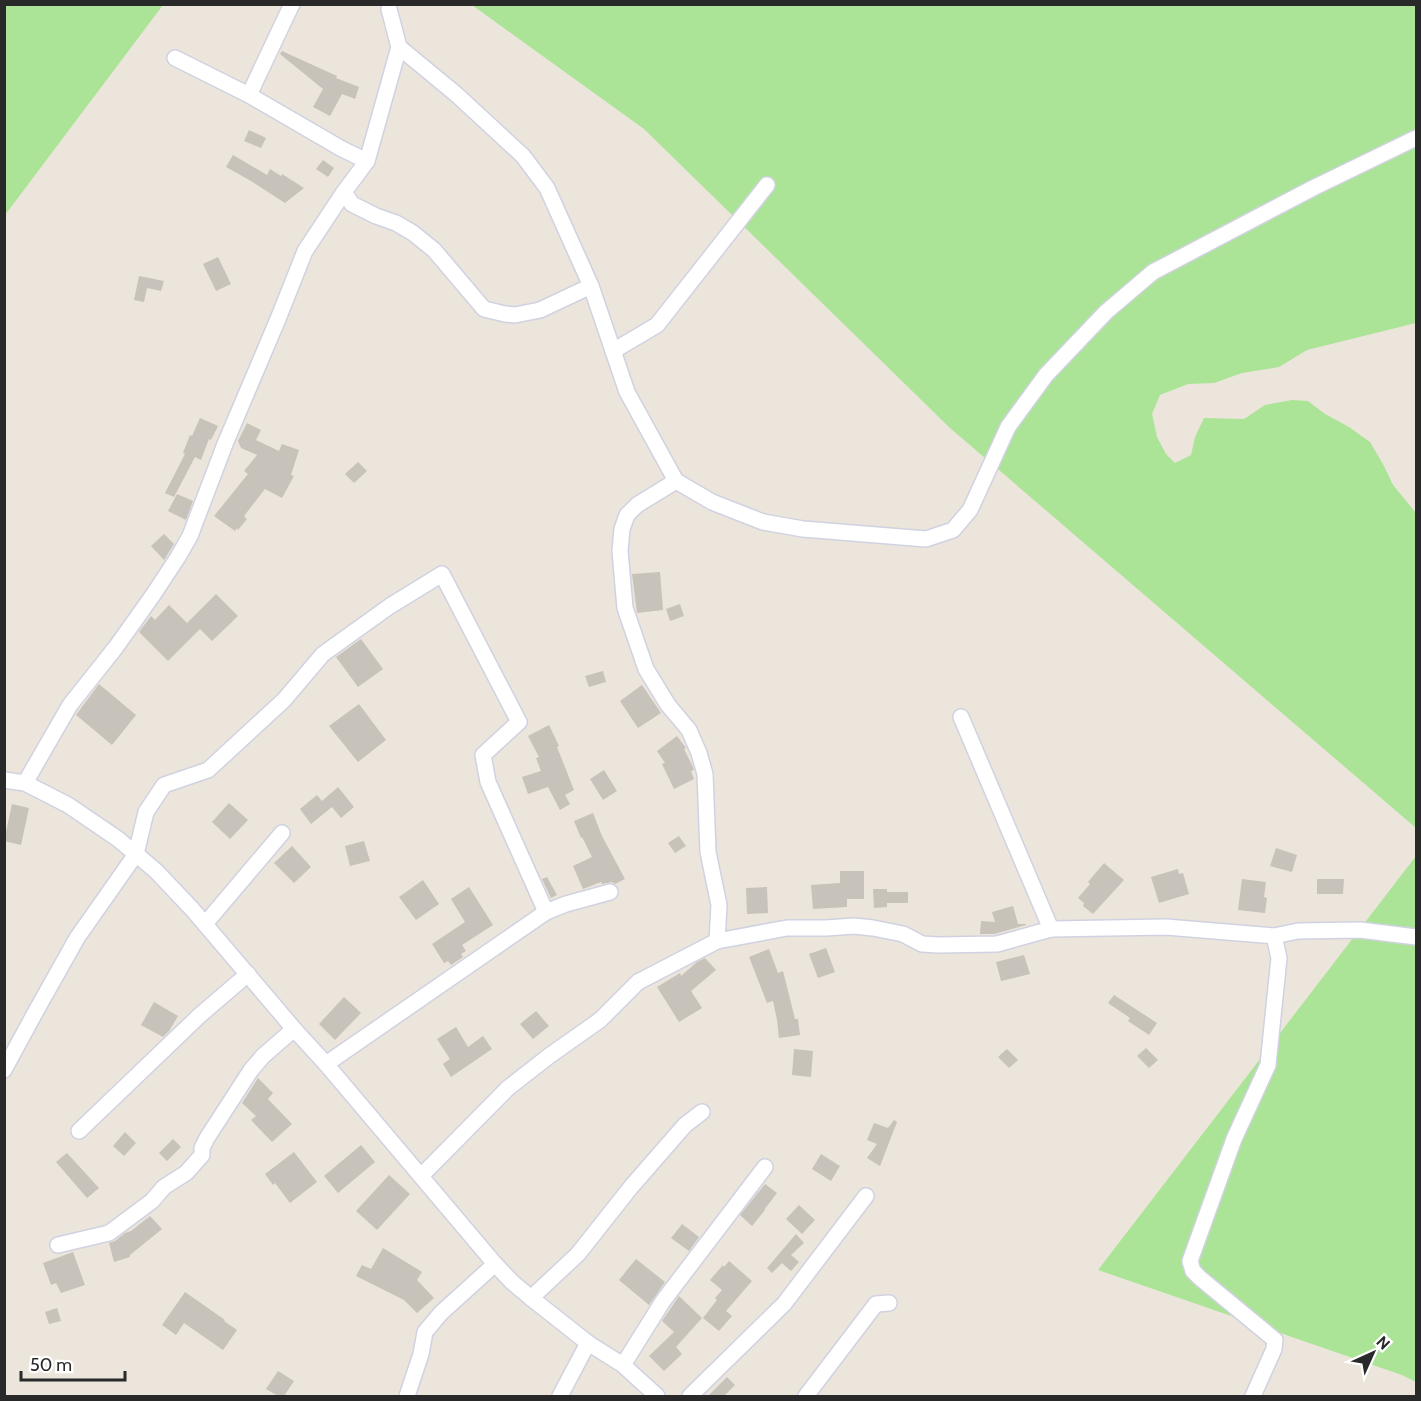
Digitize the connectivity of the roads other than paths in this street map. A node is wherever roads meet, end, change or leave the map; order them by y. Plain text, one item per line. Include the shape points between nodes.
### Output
1 (292, 4) edge
2 (389, 9) dead end
3 (399, 46) junction
4 (175, 58) dead end
5 (249, 95) junction
6 (1416, 138) edge
7 (367, 161) junction
8 (768, 185) dead end
9 (344, 192) junction
10 (591, 286) junction
11 (613, 351) junction
12 (676, 481) junction
13 (961, 717) dead end
14 (4, 780) edge
15 (25, 783) junction
16 (282, 832) dead end
17 (136, 854) junction
18 (610, 892) dead end
19 (546, 912) junction
20 (205, 924) junction
21 (1051, 929) junction
22 (1274, 936) junction
23 (1416, 937) edge
24 (717, 941) junction
25 (248, 974) junction
26 (294, 1029) junction
27 (326, 1064) junction
28 (4, 1071) edge
29 (702, 1113) dead end
30 (79, 1131) dead end
31 (765, 1167) dead end
32 (421, 1176) junction
33 (866, 1196) dead end
34 (58, 1245) dead end
35 (495, 1264) junction
36 (531, 1298) junction
37 (889, 1303) dead end
38 (588, 1343) junction
39 (623, 1365) junction
40 (407, 1396) edge
41 (560, 1396) edge
42 (657, 1396) edge
43 (690, 1396) edge
44 (806, 1396) edge
45 (1253, 1396) edge

1 - 5 street
2 - 3 street
3 - 7 street
3 - 10 street via 523,156 547,188
4 - 5 street
5 - 7 street
6 - 12 street via 1153,272 1106,312 1046,375 1008,427 970,510 952,530 926,538 773,524 712,502
7 - 9 street
8 - 11 street via 657,325
9 - 10 street via 352,204 396,223 434,250 484,309 515,315 540,310
9 - 15 street via 305,251 190,536 153,595 70,705
10 - 11 street
11 - 12 street via 627,392
12 - 24 street via 627,515 620,551 626,608 646,669 689,730 705,774 708,852 719,905
13 - 21 street
14 - 15 street
15 - 17 street via 68,805
16 - 20 street
17 - 19 street via 146,812 164,784 208,770 284,700 323,654 442,574 519,722 483,755 488,782
17 - 20 street
17 - 28 street via 77,938
18 - 19 street
19 - 27 street
20 - 25 street
21 - 22 street via 1167,927
21 - 24 street via 996,944 922,944 903,934 854,926 788,928
22 - 23 street via 1298,931 1360,930
22 - 45 street via 1279,958 1268,1065 1234,1139 1190,1261 1200,1278 1275,1340
24 - 32 street via 638,982 600,1020 508,1088
25 - 26 street
25 - 30 street
26 - 27 street
26 - 34 street via 252,1070 207,1138 202,1155 186,1173 109,1233
27 - 32 street
29 - 36 street via 685,1125 578,1254
31 - 39 street via 663,1301
32 - 35 street
33 - 43 street via 784,1304
35 - 36 street
35 - 40 street via 441,1313 426,1332
36 - 38 street
37 - 44 street via 876,1304
38 - 39 street
38 - 41 street
39 - 42 street

